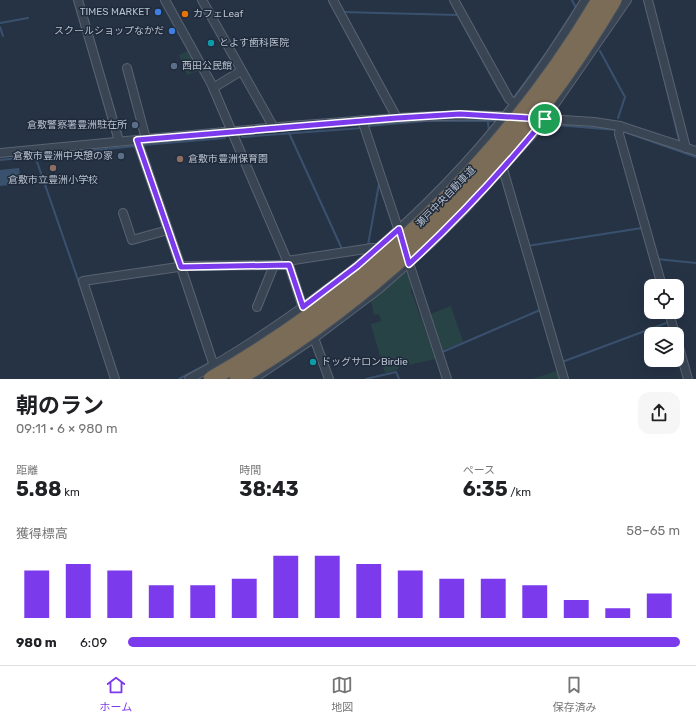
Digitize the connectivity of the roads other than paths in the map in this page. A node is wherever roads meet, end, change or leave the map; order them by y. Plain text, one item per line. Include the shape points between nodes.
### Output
1 (78, 0) edge
2 (165, 0) edge
3 (202, 0) edge
4 (334, 0) edge
5 (454, 0) edge
6 (585, 0) edge
7 (599, 0) edge
8 (614, 0) edge
9 (627, 0) edge
10 (648, 0) edge
11 (127, 68) dead end
12 (241, 71) junction
13 (213, 88) junction
14 (507, 113) junction
15 (397, 118) junction
16 (362, 120) junction
17 (542, 122) junction
18 (274, 128) junction
19 (620, 129) junction
20 (232, 131) junction
21 (146, 139) junction
22 (137, 140) junction
23 (119, 142) junction
24 (686, 148) junction
25 (696, 151) edge
26 (0, 153) edge
27 (501, 171) junction
28 (123, 213) dead end
29 (399, 229) junction
30 (168, 230) junction
31 (377, 248) junction
32 (288, 263) junction
33 (409, 264) junction
34 (274, 265) junction
35 (182, 266) junction
36 (660, 279) edge
37 (257, 307) dead end
38 (303, 307) junction
39 (314, 338) junction
40 (684, 365) edge
41 (212, 372) edge
42 (115, 379) edge
43 (189, 379) edge
44 (222, 379) edge
45 (237, 379) edge
46 (253, 379) edge
47 (329, 379) edge
48 (447, 379) edge
49 (564, 379) edge
50 (688, 379) edge

1 - 23 street
2 - 13 street
3 - 12 street
4 - 15 street
5 - 14 street via 509,100
6 - 14 street
7 - 41 highway, 瀬戸中央自動車道, bridge via 566,52 515,121 426,218 386,255 313,314 275,339
8 - 45 highway, 瀬戸中央自動車道, bridge via 572,65 526,127 445,217 400,260 320,324
9 - 17 street
10 - 24 street
11 - 21 street
12 - 13 street
12 - 18 street
13 - 20 street
14 - 15 street
14 - 17 street
14 - 29 street via 490,135
15 - 16 street
16 - 18 street
16 - 29 street
17 - 19 street via 601,123
17 - 27 street
18 - 20 street
19 - 24 street
19 - 36 street
20 - 21 street
20 - 32 street
21 - 22 street
22 - 23 street
22 - 30 street
23 - 26 street
24 - 25 street
27 - 33 street
27 - 49 street via 526,246
28 - 30 street via 132,240
29 - 31 street
29 - 33 street
30 - 35 street
31 - 32 street
31 - 38 street
32 - 34 street
32 - 38 street
33 - 39 street
33 - 48 street
34 - 35 street
34 - 37 street
35 - 41 street
35 - 42 street via 83,281
38 - 39 street
38 - 41 street
39 - 46 street
39 - 47 street
40 - 50 street
41 - 43 street
41 - 44 street

